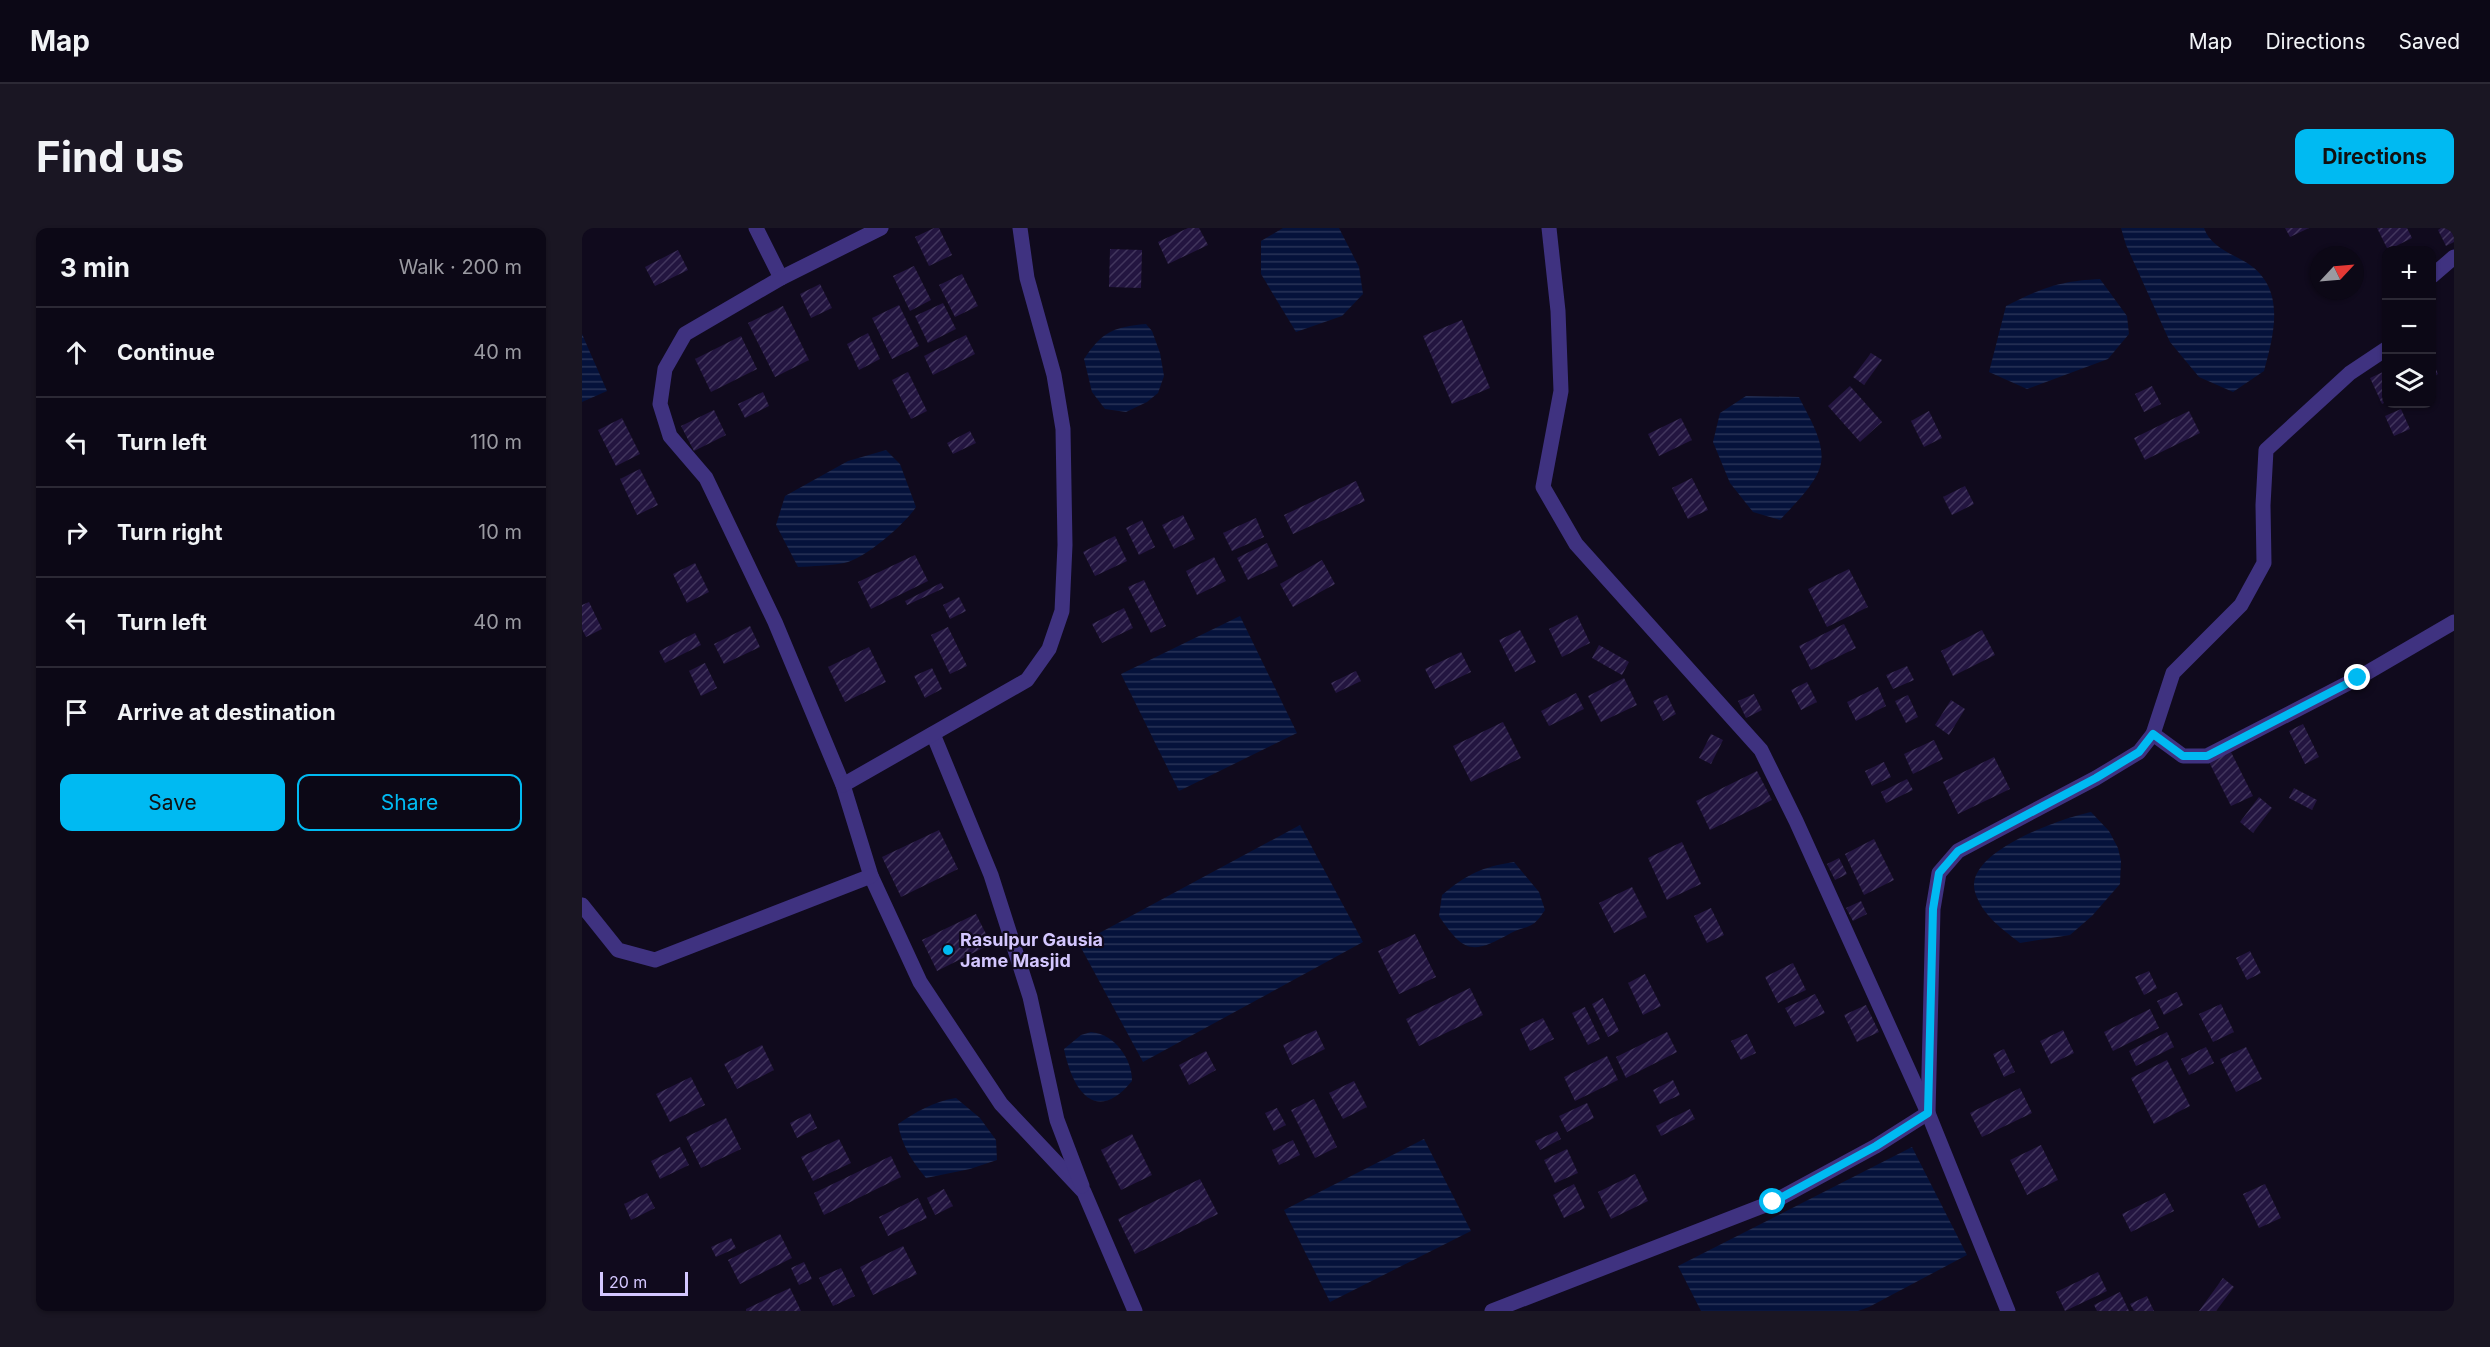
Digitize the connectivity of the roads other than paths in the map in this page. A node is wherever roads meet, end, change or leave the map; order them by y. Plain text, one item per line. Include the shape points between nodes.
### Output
1 (756, 228) edge
2 (881, 228) edge
3 (1020, 228) edge
4 (1549, 228) edge
5 (2454, 257) edge
6 (2436, 273) edge
7 (780, 278) junction
8 (2382, 352) edge
9 (2454, 622) edge
10 (933, 734) junction
11 (2153, 734) junction
12 (843, 785) junction
13 (871, 876) junction
14 (582, 905) edge
15 (1928, 1113) junction
16 (1084, 1192) junction
17 (1135, 1311) edge
18 (1492, 1311) edge
19 (2008, 1311) edge

1 - 7 street
2 - 7 street
3 - 10 street via 1027,278 1054,375 1063,429 1062,611 1049,649 1027,680
4 - 15 street via 1562,391 1543,487 1576,544 1761,750
5 - 6 street
7 - 12 street via 685,334 665,369 660,404 670,436 706,478 775,622
8 - 11 street via 2350,373 2266,450 2264,563 2241,605 2173,673
9 - 11 street via 2358,678 2207,756 2183,756
10 - 12 street
10 - 16 street via 991,875 1030,997 1057,1120
11 - 15 street via 2139,752 2096,778 1958,851 1939,873 1933,909
12 - 13 street
13 - 14 street via 655,960 618,950
13 - 16 street via 920,982 994,1095
15 - 18 street via 1773,1202
15 - 19 street
16 - 17 street

